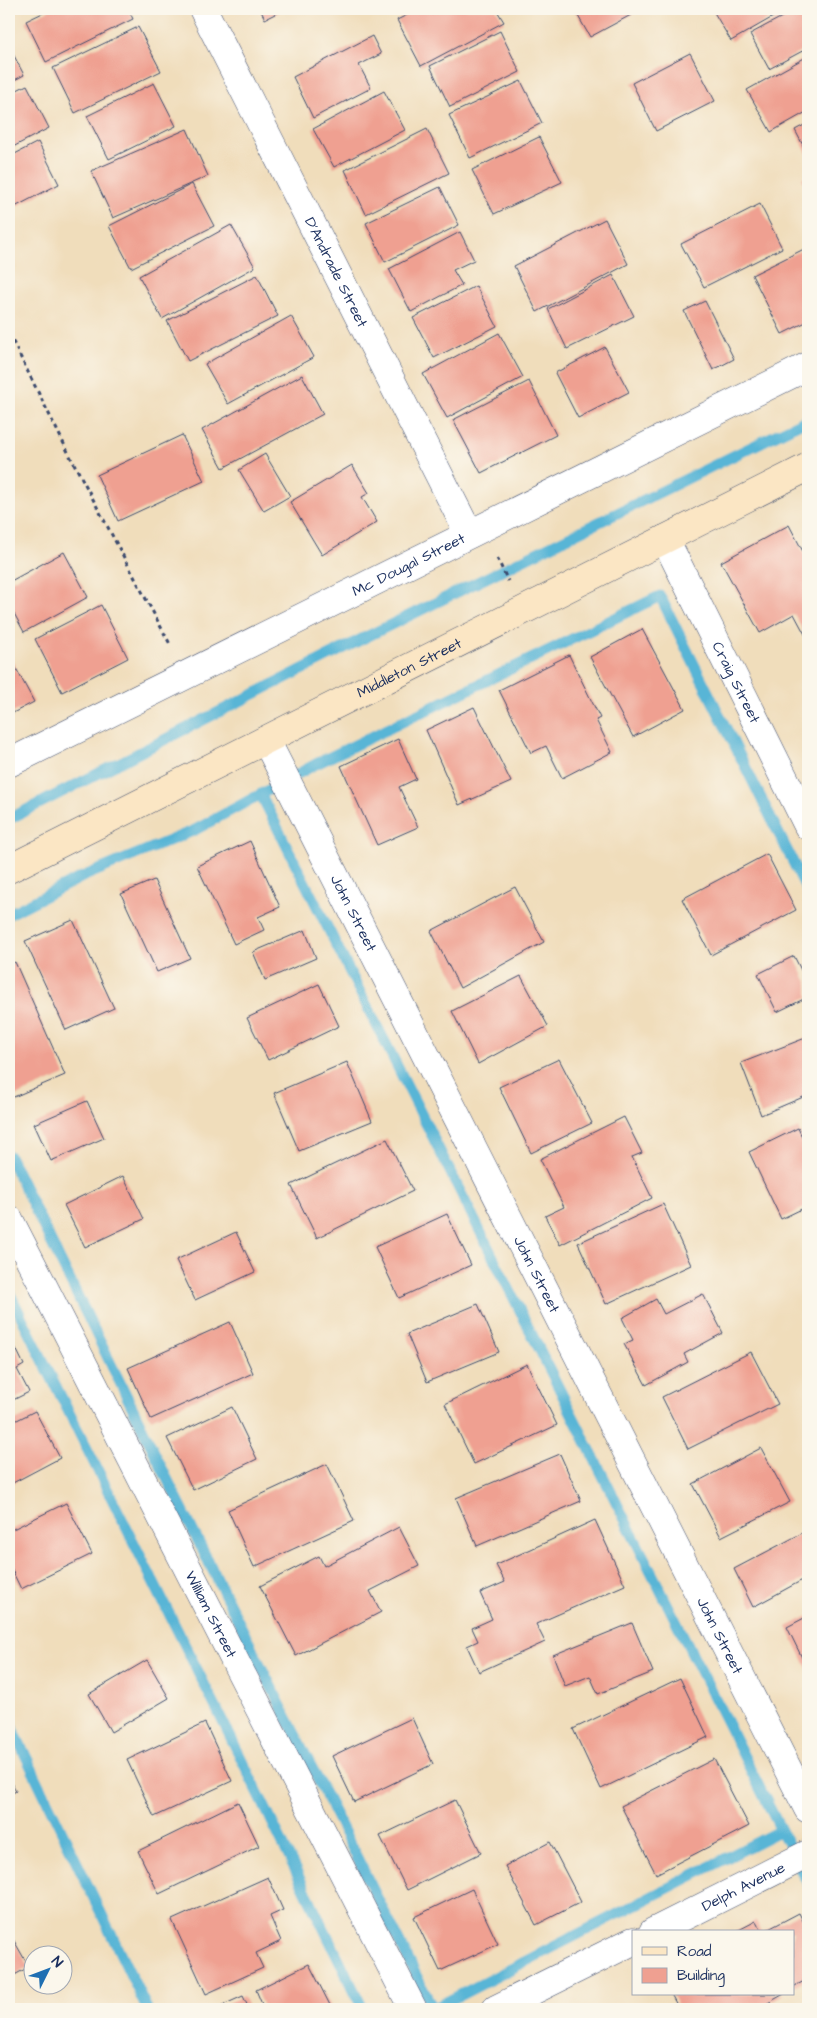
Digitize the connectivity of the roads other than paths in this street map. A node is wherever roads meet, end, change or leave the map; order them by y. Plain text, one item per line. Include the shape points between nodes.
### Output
1 (203, 9) edge
2 (808, 366) edge
3 (808, 467) edge
4 (476, 531) junction
5 (665, 539) junction
6 (271, 748) junction
7 (9, 764) edge
8 (808, 826) edge
9 (9, 868) edge
10 (9, 1219) edge
11 (808, 1809) edge
12 (808, 1854) edge
13 (657, 1930) edge
14 (632, 1941) edge
15 (413, 2009) edge
16 (496, 2009) edge

1 - 4 street, D'Andrade Street
2 - 4 street, Mc Dougal Street
3 - 5 street, Middleton Street
4 - 7 street, Mc Dougal Street
5 - 6 street, Middleton Street via 523,611
5 - 8 street, Craig Street
6 - 9 street, Middleton Street
6 - 11 street, John Street
10 - 15 street, William Street
12 - 13 street, Delph Avenue
14 - 16 street

